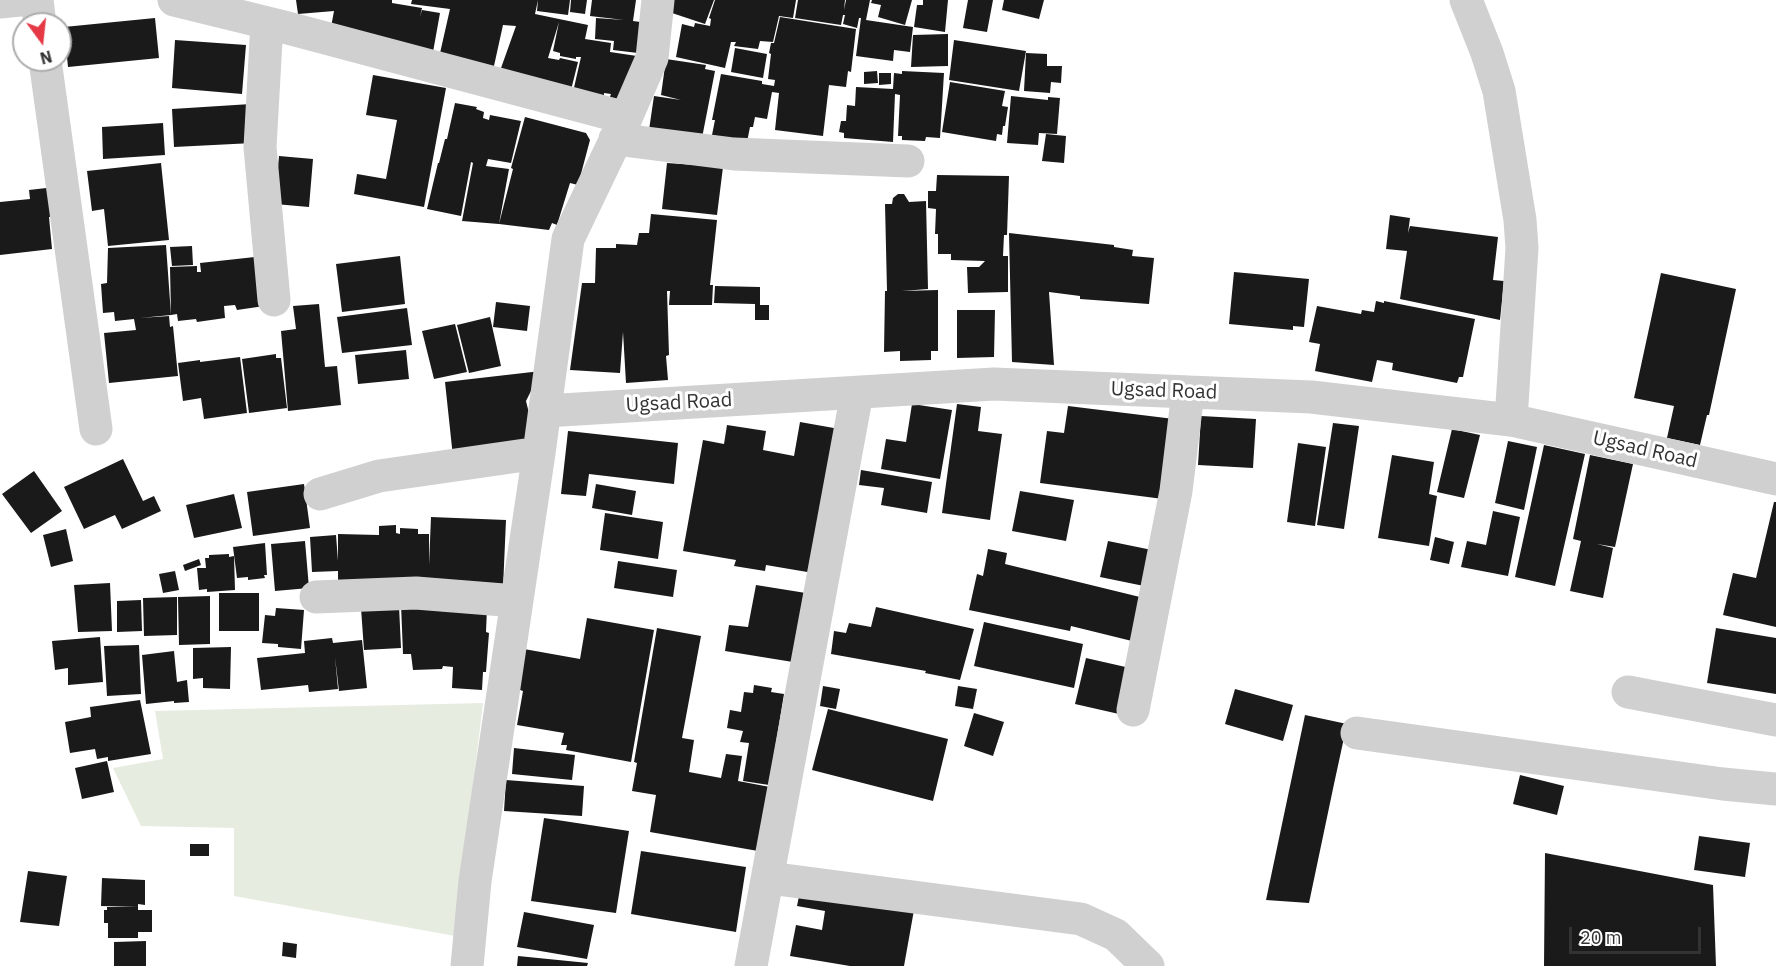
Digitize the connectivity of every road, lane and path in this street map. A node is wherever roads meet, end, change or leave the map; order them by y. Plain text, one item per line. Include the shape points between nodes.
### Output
1 (20, 0) edge
2 (174, 0) edge
3 (658, 0) edge
4 (1466, 0) edge
5 (0, 2) edge
6 (278, 16) edge
7 (47, 72) edge
8 (621, 128) junction
9 (908, 161) dead end
10 (274, 300) dead end
11 (1188, 392) junction
12 (857, 393) junction
13 (545, 411) junction
14 (1511, 420) junction
15 (96, 429) dead end
16 (538, 453) junction
17 (1776, 479) edge
18 (320, 494) dead end
19 (316, 597) dead end
20 (516, 601) junction
21 (1628, 693) dead end
22 (1133, 710) dead end
23 (1776, 720) edge
24 (1357, 733) dead end
25 (1776, 789) edge
26 (769, 878) junction
27 (467, 966) edge
28 (751, 966) edge
29 (1148, 966) edge

1 - 5 street
2 - 6 street
3 - 8 street via 652,58
4 - 14 street via 1499,92 1520,220 1522,248
6 - 8 street
6 - 10 street via 260,147
7 - 15 street
8 - 9 street via 734,154
8 - 13 street via 568,238
11 - 12 street, Ugsad Road via 994,384
11 - 14 street, Ugsad Road via 1311,397
11 - 22 street via 1176,491
12 - 13 street, Ugsad Road
12 - 26 street
13 - 16 street
14 - 17 street, Ugsad Road
16 - 18 street via 379,476
16 - 20 street
19 - 20 street via 416,593
20 - 27 street via 475,881
21 - 23 street
24 - 25 street
26 - 28 street
26 - 29 street via 1082,919 1116,935

